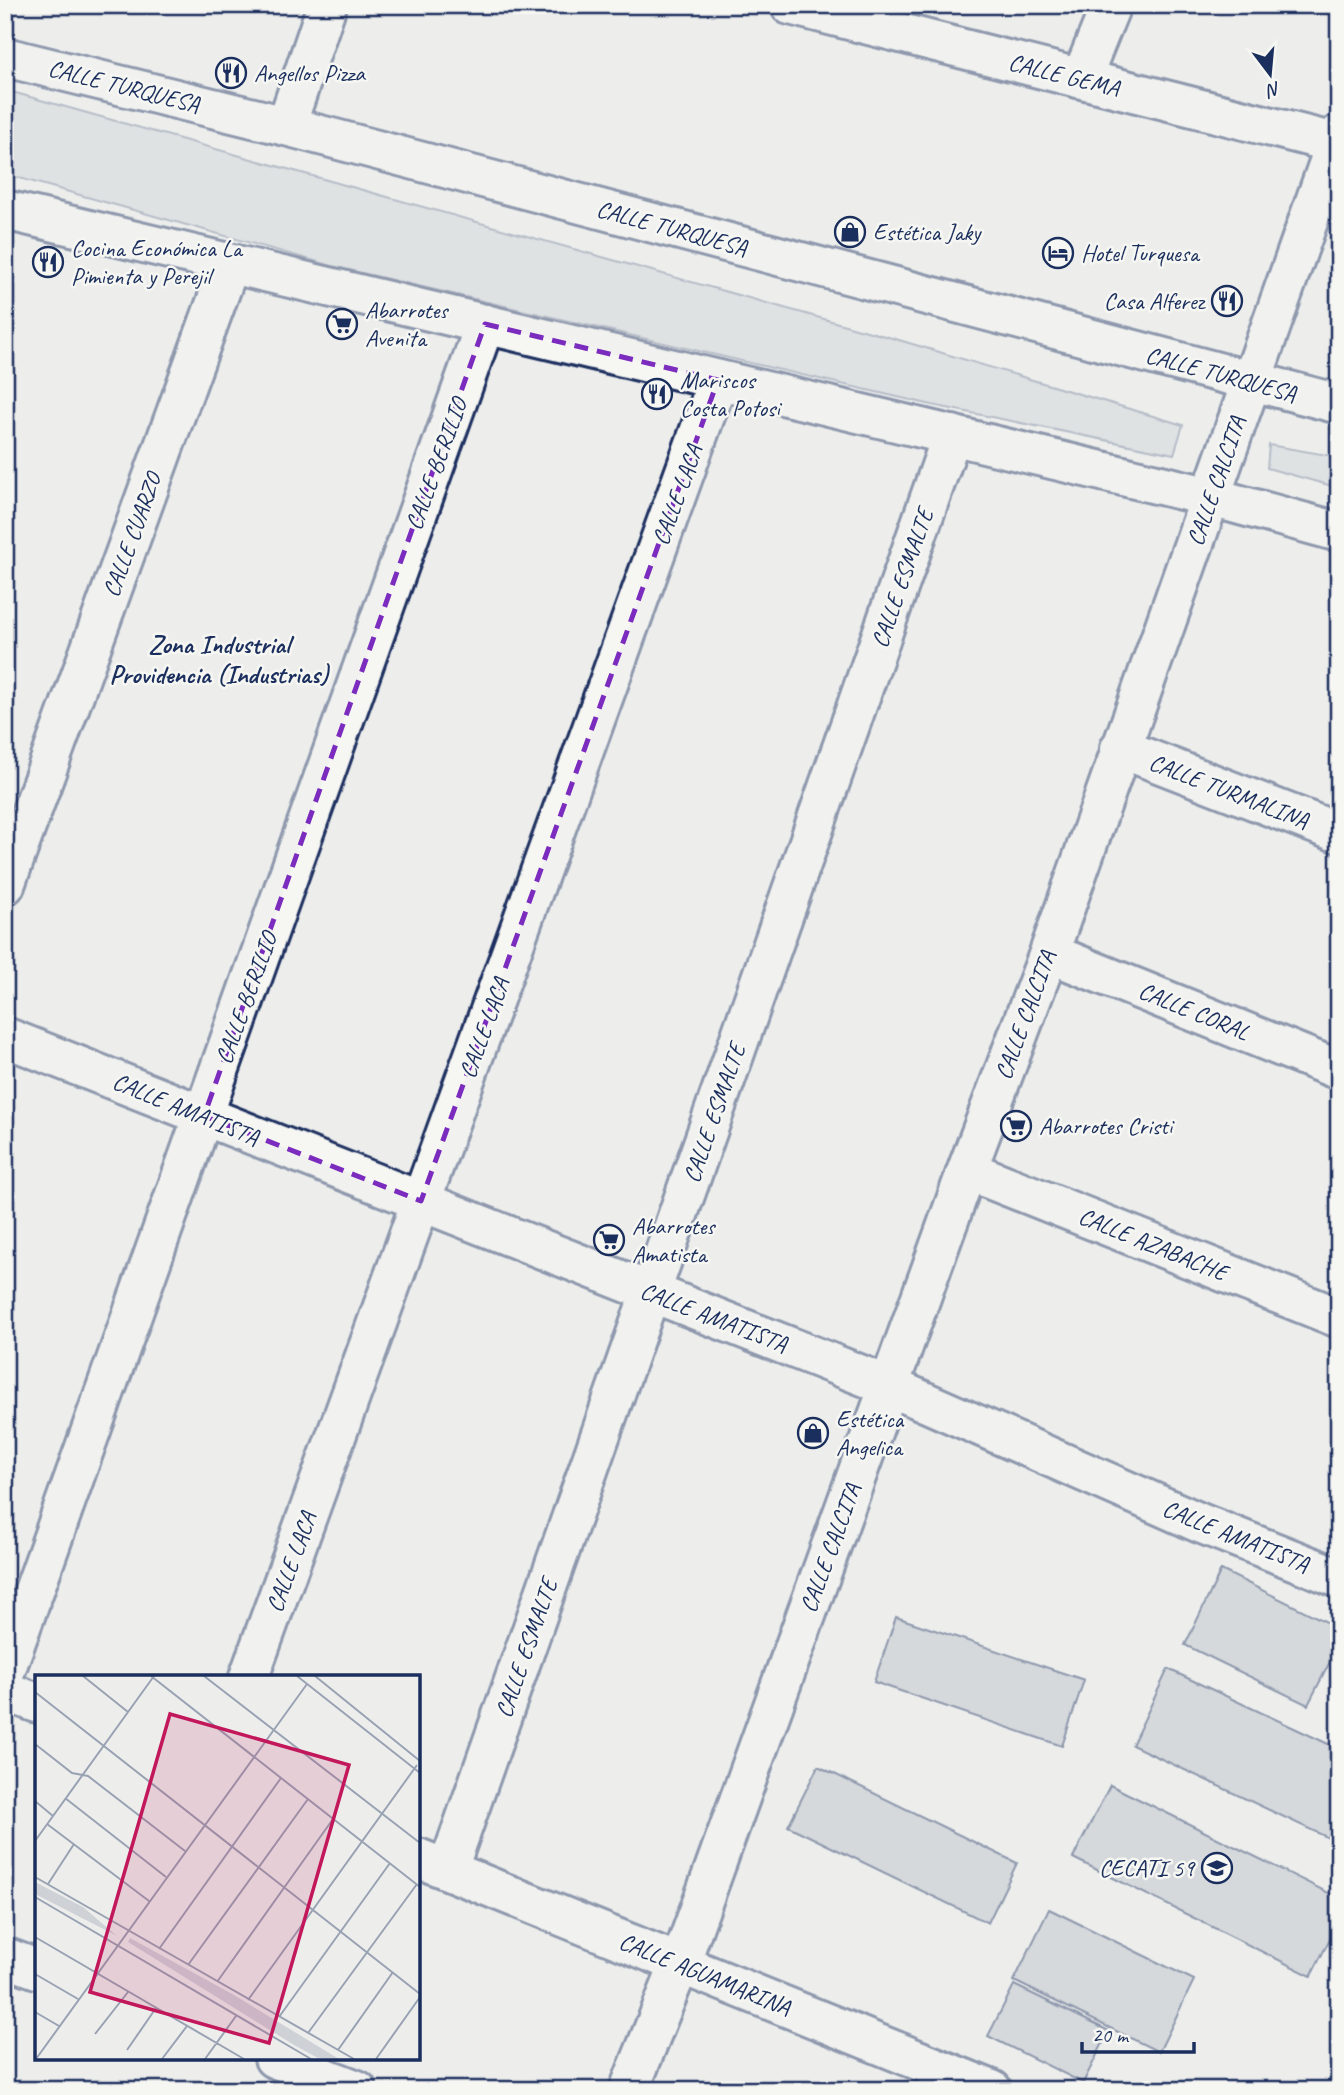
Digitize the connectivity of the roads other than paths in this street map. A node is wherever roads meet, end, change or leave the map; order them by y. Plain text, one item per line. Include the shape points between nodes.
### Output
1 (327, 5) edge
2 (790, 5) edge
3 (1111, 5) edge
4 (855, 13) edge
5 (5, 57) edge
6 (1081, 79) junction
7 (286, 126) junction
8 (1338, 141) edge
9 (5, 210) edge
10 (230, 264) junction
11 (485, 324) junction
12 (718, 380) junction
13 (1251, 382) junction
14 (1339, 404) edge
15 (952, 435) junction
16 (1211, 497) junction
17 (1339, 531) edge
18 (1120, 748) junction
19 (1339, 833) edge
20 (5, 885) edge
21 (1049, 953) junction
22 (5, 1037) edge
23 (1339, 1070) edge
24 (204, 1116) junction
25 (967, 1170) junction
26 (421, 1201) junction
27 (651, 1293) junction
28 (1339, 1318) edge
29 (889, 1386) junction
30 (1339, 1578) edge
31 (5, 1672) edge
32 (250, 1675) edge
33 (5, 1690) edge
34 (35, 1702) edge
35 (433, 1864) edge
36 (5, 1957) edge
37 (680, 1964) junction
38 (35, 1968) edge
39 (279, 2060) edge
40 (357, 2090) edge
41 (629, 2090) edge
42 (992, 2090) edge

1 - 7 street
2 - 4 street, CALLE GEMA
3 - 6 street
4 - 6 street, CALLE GEMA
5 - 7 street, CALLE TURQUESA
6 - 8 street, CALLE GEMA
7 - 13 street, CALLE TURQUESA
8 - 13 street, CALLE CALCITA
9 - 10 street
10 - 11 street
10 - 20 street, CALLE CUARZO
11 - 12 street
11 - 24 street, CALLE BERILIO
12 - 15 street
12 - 26 street, CALLE LACA
13 - 14 street, CALLE TURQUESA
13 - 16 street, CALLE CALCITA
15 - 16 street
15 - 27 street, CALLE ESMALTE
16 - 17 street
16 - 18 street, CALLE CALCITA
18 - 19 street, CALLE TURMALINA
18 - 21 street, CALLE CALCITA
21 - 23 street, CALLE CORAL
21 - 25 street, CALLE CALCITA
22 - 24 street, CALLE AMATISTA
24 - 26 street, CALLE AMATISTA
24 - 31 street, CALLE BERILIO
25 - 28 street, CALLE AZABACHE
25 - 29 street, CALLE CALCITA
26 - 27 street, CALLE AMATISTA
26 - 32 street, CALLE LACA
27 - 29 street, CALLE AMATISTA
27 - 35 street, CALLE ESMALTE
29 - 30 street, CALLE AMATISTA via 1200,1523
29 - 37 street, CALLE CALCITA
33 - 34 street
35 - 37 street, CALLE AGUAMARINA
36 - 38 street
37 - 41 street, CALLE CALCITA
37 - 42 street, CALLE AGUAMARINA
39 - 40 street

